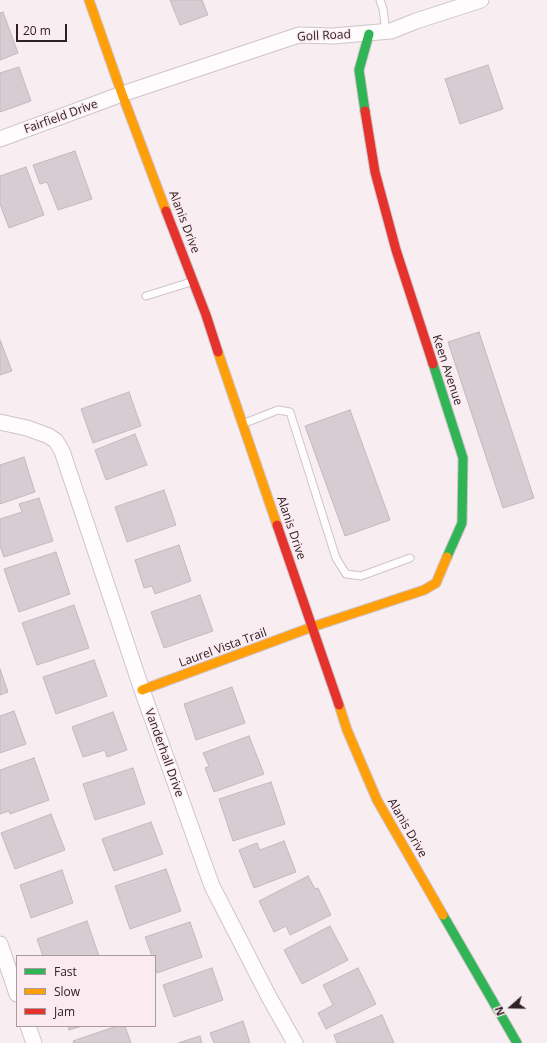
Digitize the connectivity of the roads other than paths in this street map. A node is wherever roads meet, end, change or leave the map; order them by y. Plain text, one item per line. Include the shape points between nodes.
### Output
1 (89, 0) edge
2 (380, 0) edge
3 (481, 0) edge
4 (386, 32) junction
5 (368, 34) junction
6 (122, 94) junction
7 (0, 139) edge
8 (193, 281) junction
9 (146, 296) dead end
10 (0, 422) edge
11 (243, 424) junction
12 (410, 558) dead end
13 (312, 627) junction
14 (142, 690) junction
15 (0, 944) edge
16 (16, 991) edge
17 (28, 1027) edge
18 (34, 1043) edge
19 (295, 1043) edge
20 (517, 1043) edge

1 - 6 main road, Alanis Drive
2 - 4 lane
3 - 4 street, Goll Road
4 - 5 street, Goll Road
5 - 6 street, Goll Road via 299,35
5 - 13 main road, Keen Avenue via 359,70 375,172 396,250 463,458 462,523 436,583 424,590
6 - 7 street, Fairfield Drive
6 - 8 main road, Alanis Drive
8 - 9 lane
8 - 11 main road, Alanis Drive
10 - 14 street, Vanderhall Drive via 49,436 56,441 62,451
11 - 12 lane via 278,410 290,412 336,558 346,574 361,576
11 - 13 main road, Alanis Drive
13 - 14 main road, Laurel Vista Trail
13 - 20 main road, Alanis Drive via 347,730 377,800
14 - 19 street, Vanderhall Drive via 212,886
15 - 16 street
17 - 18 street

